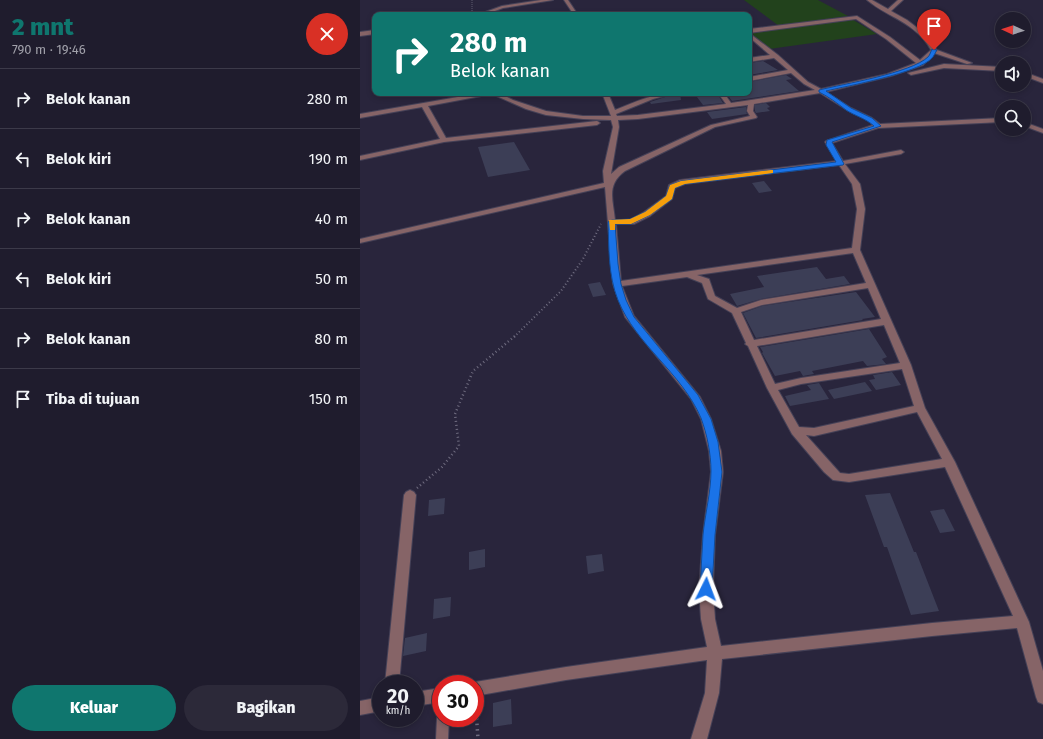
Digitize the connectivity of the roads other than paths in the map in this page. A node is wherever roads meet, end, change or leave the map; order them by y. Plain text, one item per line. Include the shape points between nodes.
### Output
1 (551, 0) edge
2 (566, 0) edge
3 (869, 0) edge
4 (901, 0) edge
5 (888, 11) junction
6 (488, 12) edge
7 (574, 12) edge
8 (752, 31) edge
9 (372, 32) edge
10 (360, 34) edge
11 (752, 39) edge
12 (934, 51) junction
13 (776, 56) junction
14 (752, 60) edge
15 (921, 64) junction
16 (995, 67) edge
17 (995, 68) edge
18 (792, 71) junction
19 (1031, 77) edge
20 (752, 78) edge
21 (876, 78) junction
22 (1043, 81) edge
23 (820, 91) junction
24 (474, 96) edge
25 (499, 96) edge
26 (606, 96) edge
27 (659, 96) edge
28 (723, 96) edge
29 (751, 103) junction
30 (424, 105) junction
31 (730, 106) junction
32 (360, 116) edge
33 (614, 117) junction
34 (995, 120) edge
35 (878, 126) junction
36 (1031, 126) edge
37 (1043, 130) edge
38 (444, 140) junction
39 (901, 152) dead end
40 (360, 158) edge
41 (840, 164) junction
42 (609, 184) junction
43 (612, 222) junction
44 (360, 241) edge
45 (856, 250) junction
46 (686, 275) junction
47 (617, 284) junction
48 (871, 285) junction
49 (736, 311) junction
50 (888, 321) junction
51 (750, 344) junction
52 (906, 364) junction
53 (772, 388) junction
54 (920, 408) junction
55 (796, 430) junction
56 (948, 462) junction
57 (410, 495) road end
58 (1022, 622) junction
59 (715, 653) junction
60 (393, 675) edge
61 (484, 687) edge
62 (1043, 696) edge
63 (372, 706) edge
64 (360, 708) edge
65 (443, 727) edge
66 (442, 739) edge
67 (700, 739) edge

1 - 6 street via 502,7
2 - 7 street
3 - 5 street
4 - 5 street
5 - 12 street via 924,36
8 - 15 street via 857,17
9 - 10 street
11 - 13 street via 755,44
12 - 15 street via 930,58
12 - 16 street via 969,63
13 - 14 street
13 - 18 street
15 - 21 street
17 - 21 street via 942,66
18 - 20 street
18 - 23 street
19 - 22 street
21 - 23 street
23 - 29 street
23 - 35 street
24 - 30 street
25 - 33 street via 514,104 540,112
26 - 33 street
27 - 33 street
28 - 31 street
29 - 31 street
29 - 42 street via 750,111 754,117 713,126 694,134 622,169 614,175
30 - 32 street
30 - 38 street
31 - 33 street
33 - 38 street
33 - 42 street via 616,126 607,172
34 - 35 street
35 - 41 street via 829,141
36 - 37 street
38 - 40 street
39 - 41 street
41 - 43 street via 683,182 672,187 669,197 647,214 631,222
41 - 45 street via 856,184 861,209
42 - 43 street
42 - 44 street
43 - 47 street
45 - 46 street
45 - 48 street
46 - 47 street
46 - 49 street via 706,281 711,297
47 - 59 street via 630,317 695,397 711,434 717,472 709,535 706,589 708,618
48 - 49 street via 761,303
48 - 50 street
49 - 51 street
50 - 51 street
50 - 52 street
51 - 53 street
52 - 53 street
52 - 54 street
53 - 55 street
54 - 55 street via 814,432
54 - 56 street
55 - 56 street via 837,477 849,478
56 - 58 street
57 - 60 street
58 - 59 street via 970,624
58 - 62 street
59 - 61 street via 588,669
59 - 67 street via 712,693
63 - 64 street
65 - 66 lane

